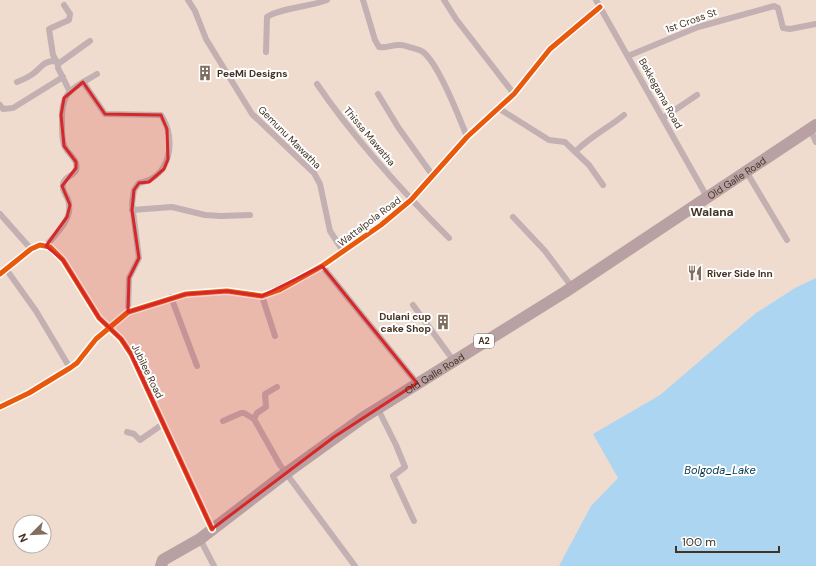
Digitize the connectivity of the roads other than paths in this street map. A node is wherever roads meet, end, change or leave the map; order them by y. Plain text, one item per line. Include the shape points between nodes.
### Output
1 (188, 0) edge
2 (327, 0) edge
3 (363, 0) edge
4 (444, 0) edge
5 (596, 0) edge
6 (64, 5) dead end
7 (600, 8) junction
8 (816, 24) edge
9 (90, 41) dead end
10 (266, 52) dead end
11 (628, 56) junction
12 (58, 64) junction
13 (97, 74) dead end
14 (63, 78) junction
15 (17, 82) dead end
16 (83, 82) junction
17 (317, 84) dead end
18 (70, 92) junction
19 (378, 94) dead end
20 (514, 94) junction
21 (697, 95) dead end
22 (0, 104) edge
23 (498, 108) junction
24 (624, 116) dead end
25 (663, 118) junction
26 (813, 127) edge
27 (467, 137) junction
28 (816, 142) edge
29 (576, 151) junction
30 (746, 170) junction
31 (433, 176) junction
32 (603, 185) dead end
33 (707, 197) junction
34 (411, 200) junction
35 (132, 210) junction
36 (0, 214) edge
37 (250, 215) dead end
38 (513, 217) dead end
39 (450, 238) dead end
40 (787, 240) dead end
41 (46, 246) junction
42 (31, 249) junction
43 (344, 251) junction
44 (322, 266) junction
45 (6, 269) junction
46 (0, 274) edge
47 (572, 287) junction
48 (262, 296) junction
49 (171, 297) junction
50 (413, 305) dead end
51 (128, 312) junction
52 (110, 327) junction
53 (275, 336) dead end
54 (453, 360) junction
55 (197, 366) dead end
56 (70, 368) junction
57 (416, 383) junction
58 (277, 387) dead end
59 (0, 407) edge
60 (378, 409) junction
61 (254, 419) junction
62 (223, 421) dead end
63 (163, 424) junction
64 (127, 432) dead end
65 (286, 472) junction
66 (414, 521) dead end
67 (212, 529) junction
68 (200, 539) junction
69 (163, 564) edge
70 (214, 566) edge
71 (355, 566) edge

1 - 43 street, Gemunu Mawatha via 206,39 252,114 314,173 320,184 330,231
2 - 10 street via 307,7 276,12 267,17
3 - 27 street via 379,47 397,44 424,52 435,66
4 - 20 street
5 - 7 street, Bekkegama Road
6 - 12 street via 70,14 69,20 49,29
7 - 11 street, Bekkegama Road
7 - 20 street, Wattalpola Road via 550,49
8 - 11 street, 1st Cross St via 782,28 778,8 774,6 698,28
9 - 12 street
11 - 25 street, Bekkegama Road
12 - 14 street
12 - 15 street via 55,61 47,61 34,74
13 - 16 street
14 - 18 street
14 - 22 street via 13,108 3,109
16 - 18 street
16 - 35 street via 105,114 161,115 164,119 168,159 164,169 149,182 139,183 134,190
17 - 34 street, Thissa Mawatha via 343,121
18 - 41 street via 64,98 62,106 62,127 64,146 76,162 76,168 74,174 62,186 70,205 67,217
19 - 31 street
20 - 23 street, Wattalpola Road
21 - 25 street
23 - 27 street, Wattalpola Road
23 - 29 street via 549,140 564,142
24 - 29 street via 594,135
25 - 33 street, Bekkegama Road
26 - 28 street
26 - 30 highway, Old Galle Road / A2
27 - 31 street, Wattalpola Road
29 - 32 street
30 - 33 highway, Old Galle Road / A2
30 - 40 street
31 - 34 street, Wattalpola Road
33 - 47 highway, Old Galle Road / A2
34 - 39 street, Thissa Mawatha
34 - 43 street, Wattalpola Road via 381,226
35 - 37 street via 172,207 205,215
35 - 51 street via 139,258 130,278
36 - 42 street
38 - 47 street via 545,251
41 - 42 street via 40,245
41 - 52 street, Jubilee Road via 63,260 99,318
42 - 45 street
43 - 44 street, Wattalpola Road
44 - 48 street, Wattalpola Road via 279,290
44 - 57 street
45 - 46 street
45 - 56 street via 36,311
47 - 54 highway, Old Galle Road / A2
48 - 49 street, Wattalpola Road via 227,291
48 - 53 street
49 - 51 street, Wattalpola Road
49 - 55 street
50 - 54 street
51 - 52 street, Wattalpola Road
52 - 56 street, Wattalpola Road
52 - 63 street, Jubilee Road via 130,354
54 - 57 highway, Old Galle Road / A2
56 - 59 street, Wattalpola Road
57 - 60 highway, Old Galle Road / A2
58 - 61 street via 265,394 266,407 257,413
60 - 65 highway, Old Galle Road / A2
60 - 66 street via 405,467 393,476
61 - 62 street via 241,413
61 - 65 street
63 - 64 street via 140,440
63 - 67 street, Jubilee Road
65 - 67 highway, Old Galle Road / A2
65 - 71 street
67 - 68 highway, Old Galle Road / A2
68 - 69 highway, Old Galle Road / A2
68 - 70 street

